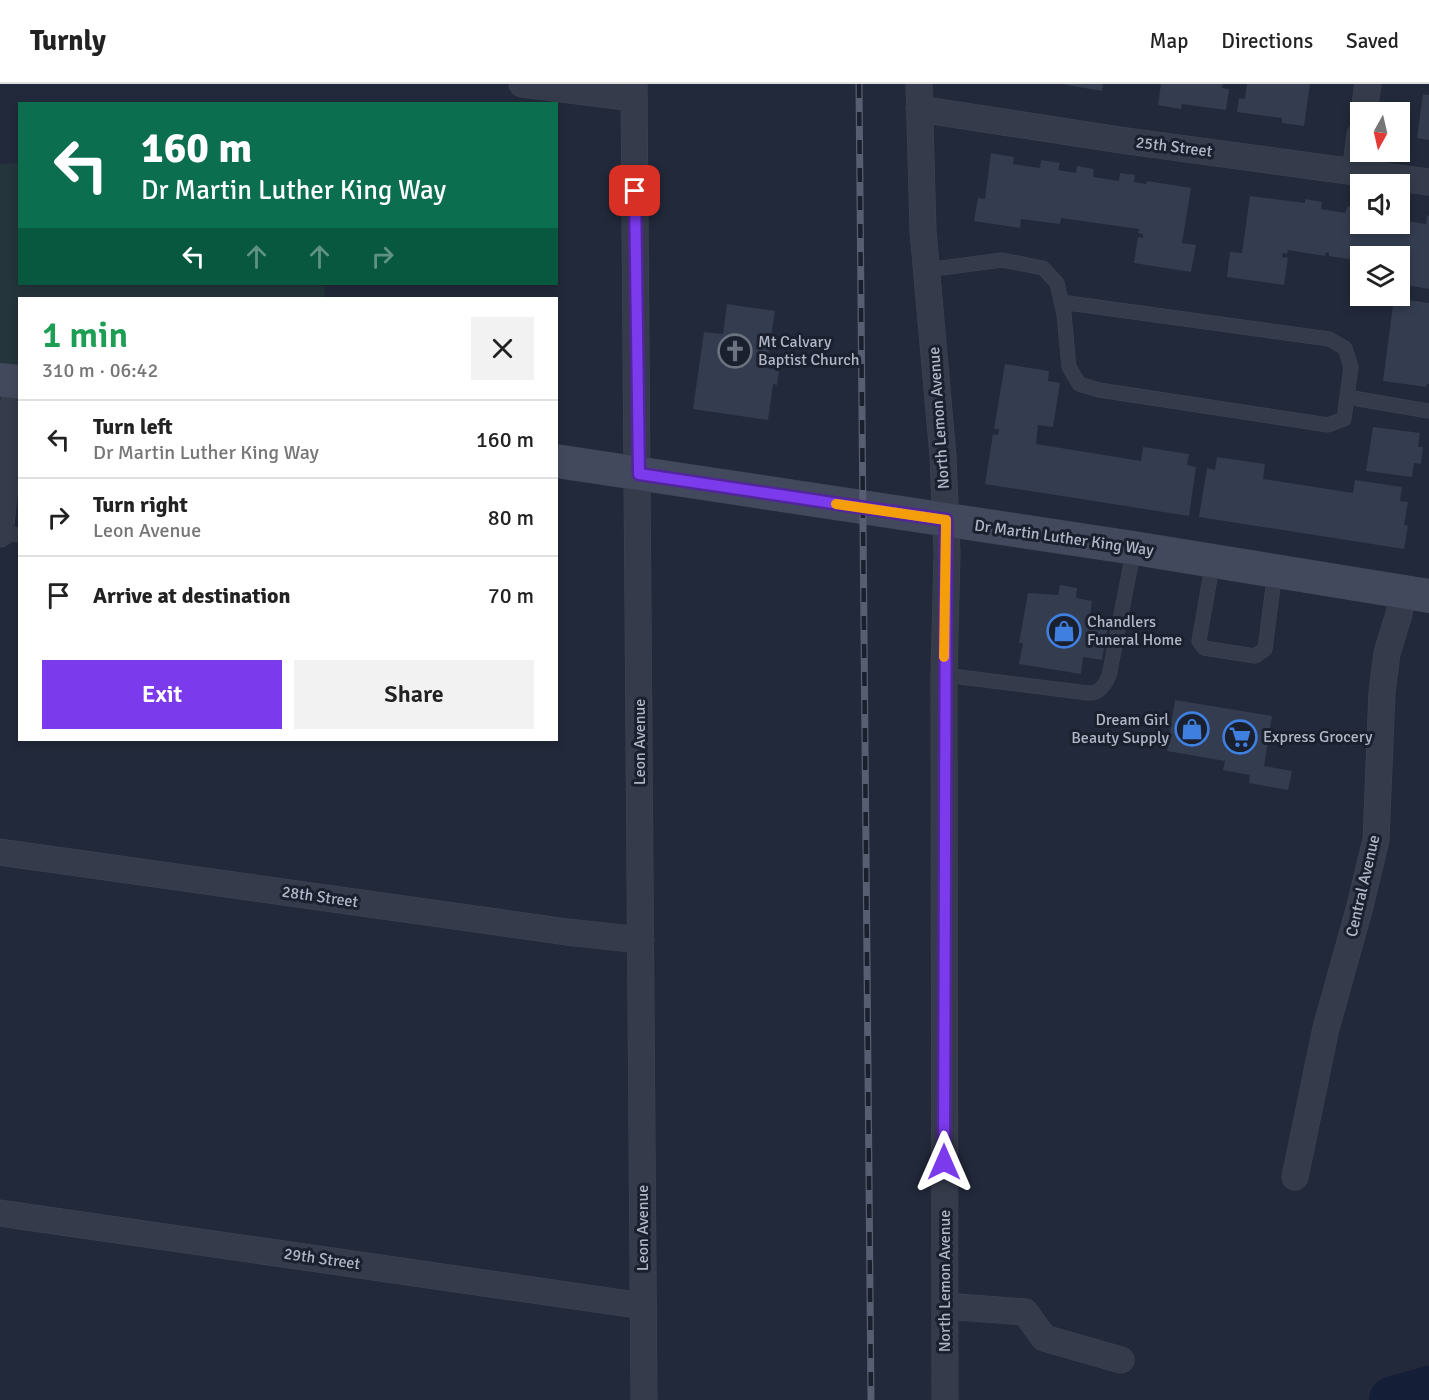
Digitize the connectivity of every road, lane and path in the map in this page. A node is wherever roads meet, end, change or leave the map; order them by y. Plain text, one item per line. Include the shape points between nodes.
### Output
1 (522, 84) edge
2 (1368, 84) edge
3 (634, 91) edge
4 (919, 97) edge
5 (1365, 102) edge
6 (1356, 162) edge
7 (1355, 172) junction
8 (1429, 182) edge
9 (926, 270) junction
10 (1061, 302) junction
11 (12, 381) edge
12 (1347, 397) junction
13 (1429, 411) edge
14 (558, 461) edge
15 (639, 474) junction
16 (946, 520) junction
17 (0, 533) edge
18 (18, 535) edge
19 (1134, 548) junction
20 (1213, 561) junction
21 (1275, 571) junction
22 (1416, 593) edge
23 (944, 675) junction
24 (0, 852) edge
25 (640, 940) junction
26 (1295, 1177) dead end
27 (0, 1213) edge
28 (643, 1306) junction
29 (945, 1306) junction
30 (1121, 1360) dead end
31 (644, 1400) edge
32 (945, 1400) edge

1 - 3 street
2 - 5 street
3 - 15 street, Leon Avenue
4 - 7 street, 25th Street via 1120,140
4 - 9 street, North Lemon Avenue
6 - 7 street
7 - 8 street, 25th Street
9 - 10 lane via 1002,260 1043,268 1057,283
9 - 16 street, North Lemon Avenue
10 - 12 lane via 1329,339 1345,348 1351,367
10 - 12 lane via 1069,368 1079,384 1328,425 1344,419
11 - 17 street
12 - 13 lane
14 - 15 street, Dr Martin Luther King Way
15 - 16 street, Dr Martin Luther King Way
15 - 25 street, Leon Avenue
16 - 19 street, Dr Martin Luther King Way
16 - 23 street, North Lemon Avenue
17 - 18 lane
19 - 20 street, Dr Martin Luther King Way
19 - 23 lane via 1109,676 1101,689 1088,693
20 - 21 street, Dr Martin Luther King Way
20 - 21 lane via 1199,641 1204,648 1256,656 1265,649
21 - 22 street, Dr Martin Luther King Way
22 - 26 street, Central Avenue via 1399,614 1387,653 1376,840 1326,1028
23 - 29 street, North Lemon Avenue
24 - 25 street, 28th Street
25 - 28 street, Leon Avenue
27 - 28 street, 29th Street
28 - 31 street, Leon Avenue
29 - 30 street via 1025,1312 1044,1338
29 - 32 street, North Lemon Avenue

